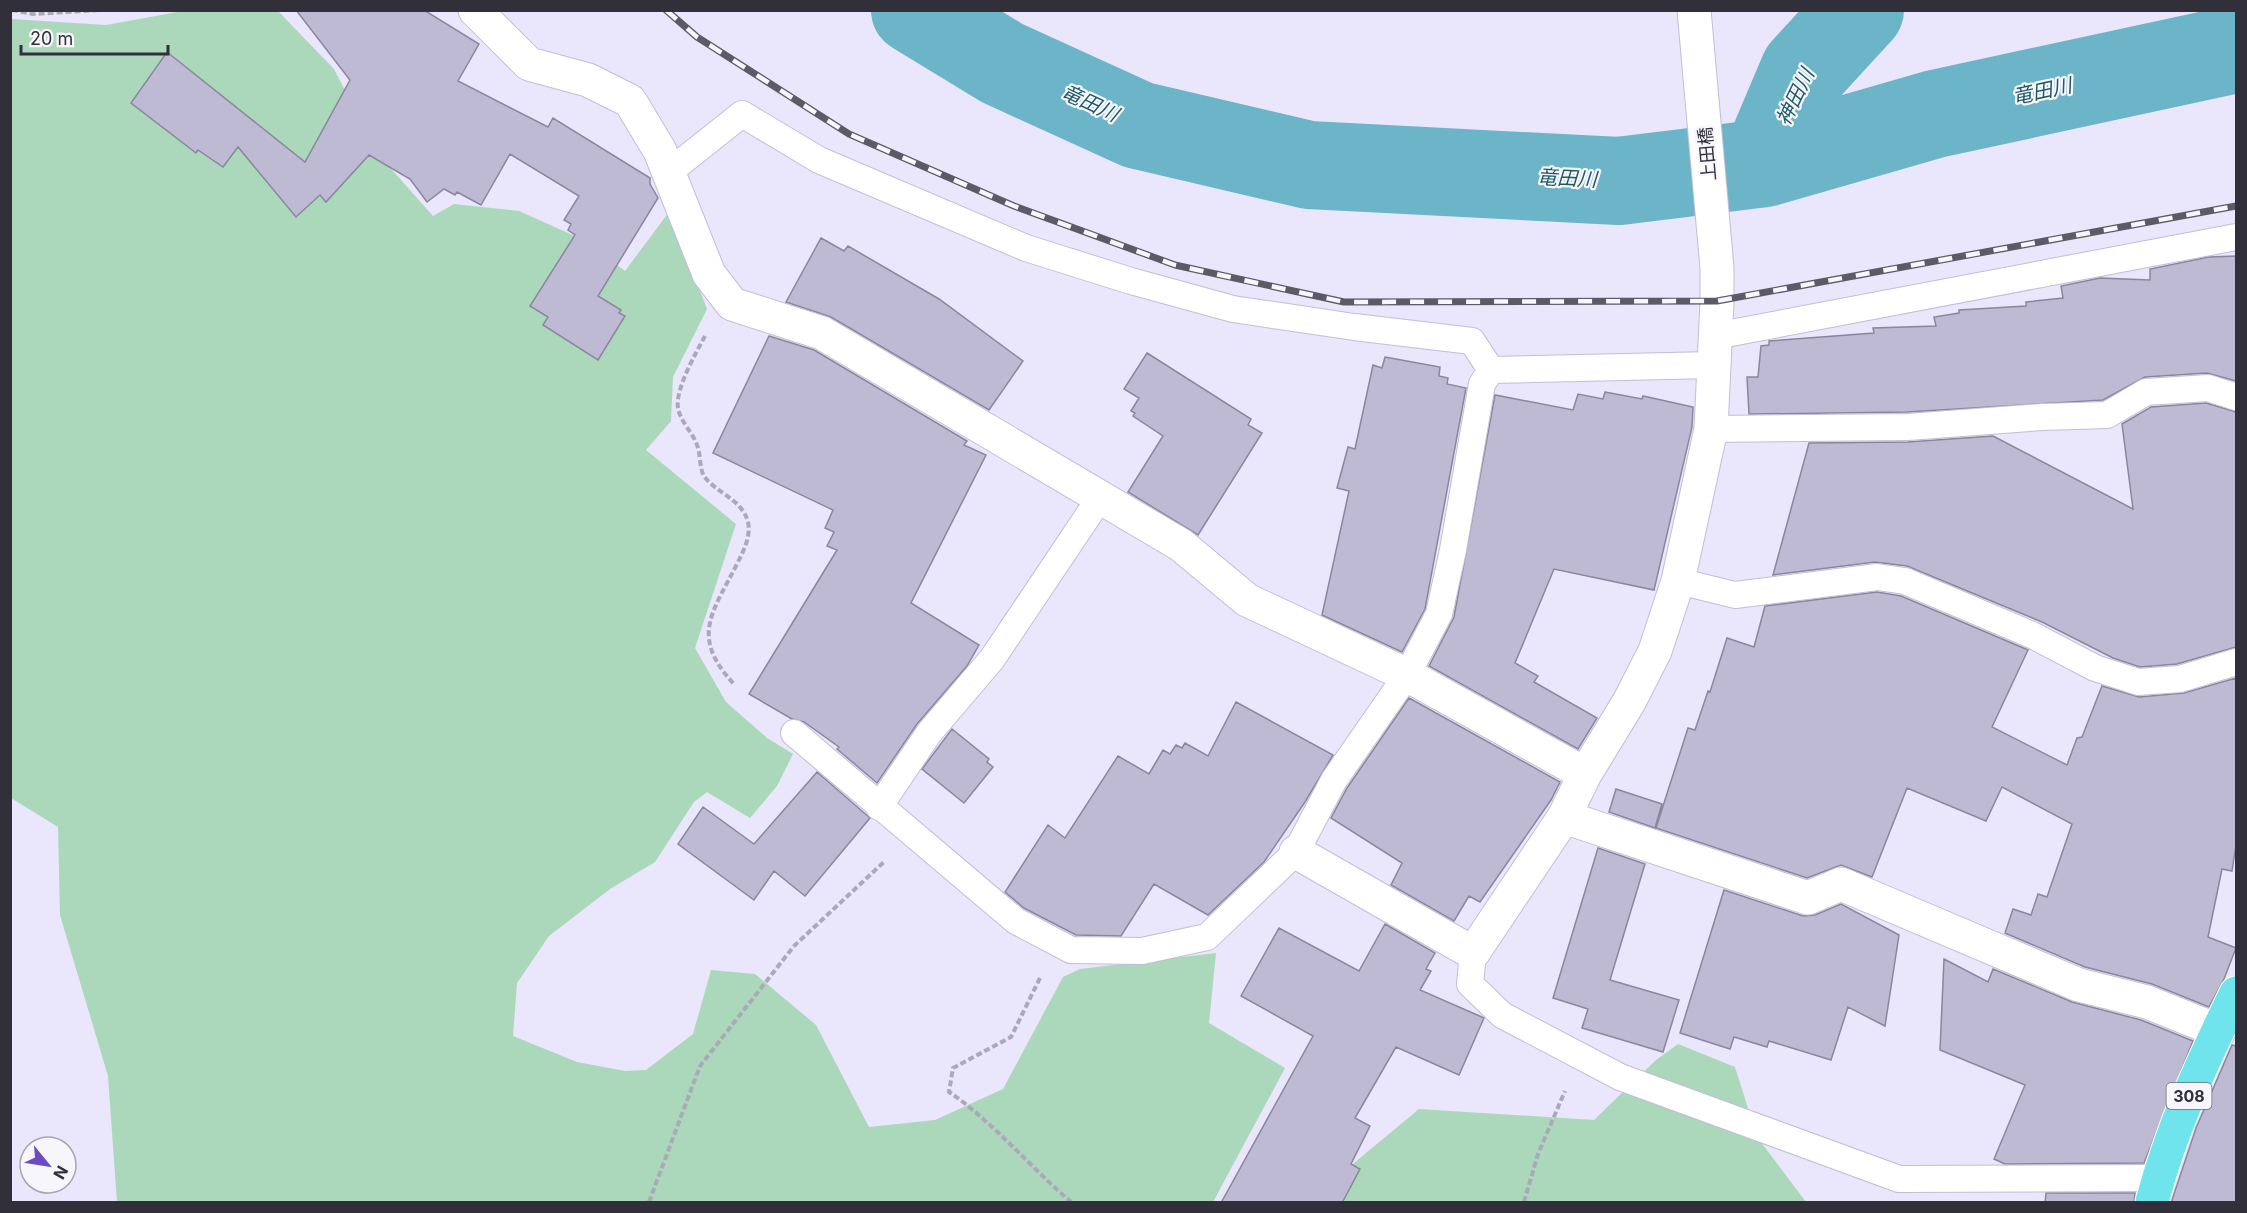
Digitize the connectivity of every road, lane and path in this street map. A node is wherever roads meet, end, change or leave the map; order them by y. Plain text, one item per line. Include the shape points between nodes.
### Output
1 (12, 10) edge
2 (100, 10) edge
3 (475, 10) edge
4 (1696, 26) edge
5 (669, 172) junction
6 (2236, 237) edge
7 (730, 301) junction
8 (1714, 351) junction
9 (1491, 370) junction
10 (2236, 397) edge
11 (1711, 429) junction
12 (1100, 498) junction
13 (1678, 580) junction
14 (2236, 662) edge
15 (1407, 675) junction
16 (734, 684) dead end
17 (794, 733) dead end
18 (1585, 774) junction
19 (879, 807) junction
20 (1564, 817) junction
21 (912, 836) junction
22 (1296, 852) junction
23 (1057, 942) junction
24 (1473, 952) junction
25 (2236, 993) edge
26 (2219, 1031) junction
27 (1580, 1056) junction
28 (2155, 1190) edge
29 (650, 1203) edge
30 (1071, 1203) edge
31 (1524, 1203) edge

1 - 2 path via 33,14
3 - 5 street via 529,64 588,80 630,101
4 - 8 street, 上田橋 via 1717,268
5 - 7 street via 709,274
5 - 9 lane via 742,114 819,160 1026,248 1233,309 1472,341
6 - 8 lane
7 - 12 street via 822,333
7 - 16 path via 710,326 693,360 678,410 698,446 704,476 736,503 748,522 743,553 709,621 708,644 718,667
8 - 9 lane
8 - 11 street, 上田橋
9 - 15 lane via 1482,384 1439,614
10 - 11 lane via 2208,388 2146,392 2107,415 1908,427
11 - 13 street, 上田橋
12 - 15 street via 1181,545 1247,600
12 - 19 lane via 992,659 929,733
13 - 14 lane via 1735,595 1876,577 1905,581 2032,635 2094,668 2138,682 2180,679
13 - 18 street, 上田橋 via 1654,651 1629,702
15 - 18 street
15 - 22 lane via 1334,780
17 - 19 lane
18 - 20 street, 上田橋
19 - 21 lane
20 - 24 street, 上田橋
20 - 26 street via 1808,898 1842,884 2079,985 2147,1002
21 - 23 lane via 1016,921
21 - 29 path via 794,946 700,1066
22 - 23 lane via 1207,937 1142,951 1071,950
22 - 24 street
23 - 30 path via 1011,1037 953,1068 949,1092 967,1104
24 - 27 lane via 1470,984 1502,1015
25 - 26 highway, 308
26 - 28 highway, 308 via 2184,1105
27 - 28 lane via 1620,1077 1899,1179
27 - 31 path via 1538,1154

